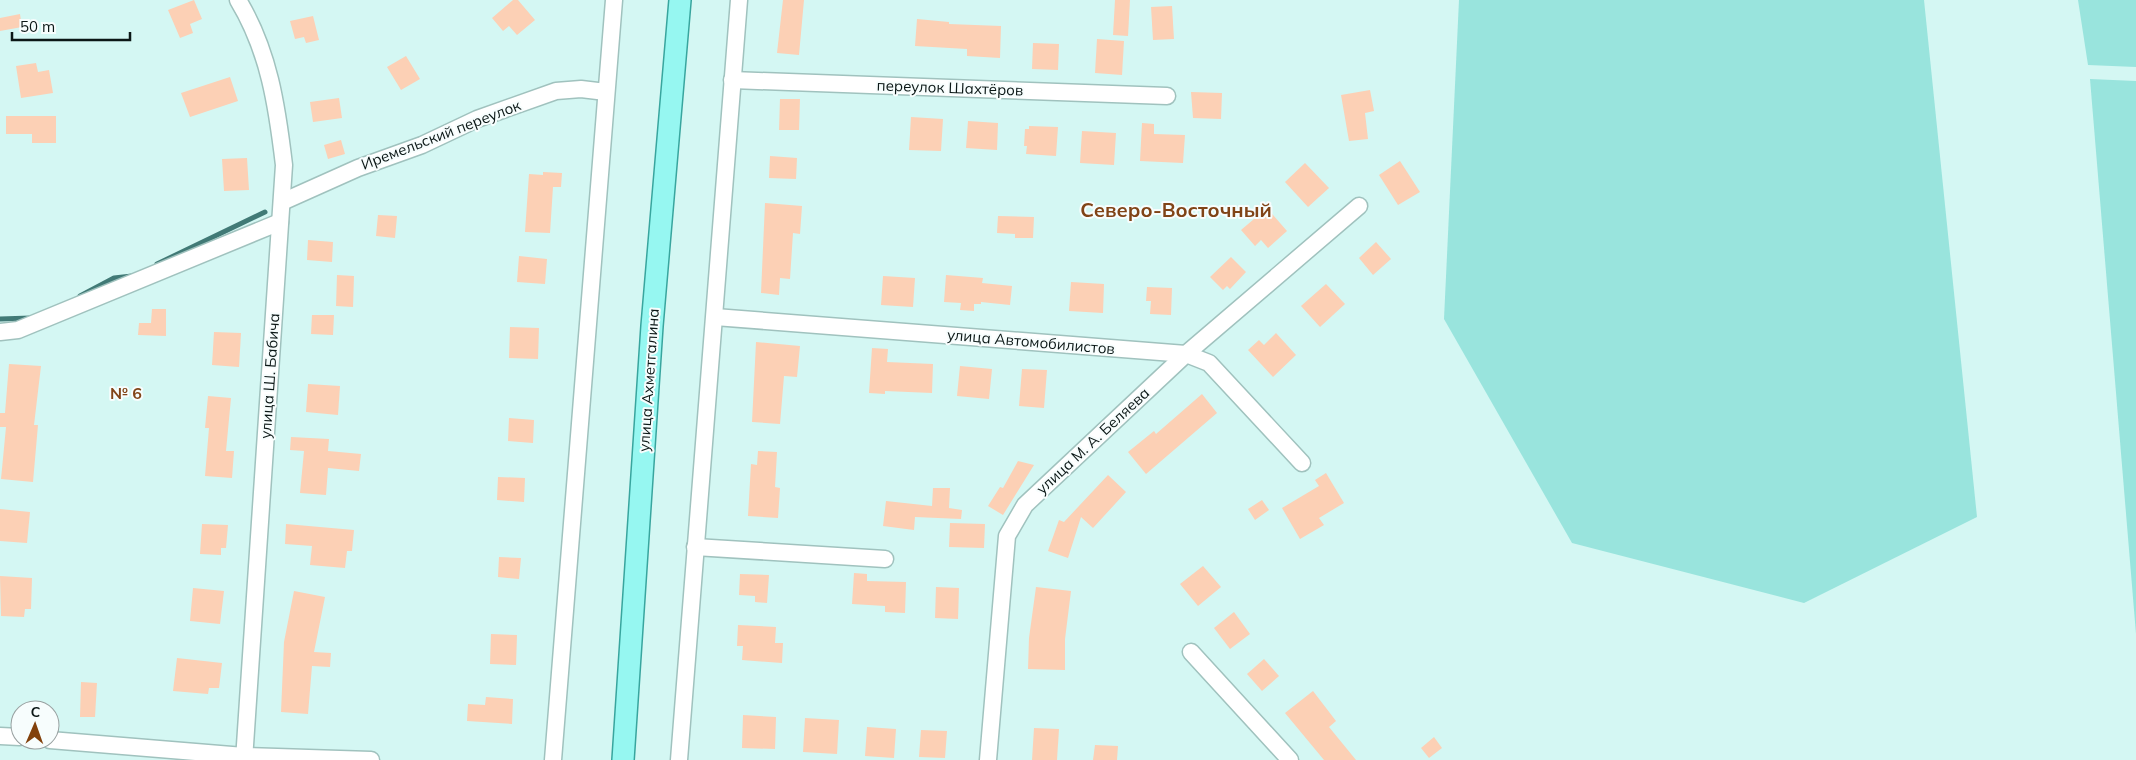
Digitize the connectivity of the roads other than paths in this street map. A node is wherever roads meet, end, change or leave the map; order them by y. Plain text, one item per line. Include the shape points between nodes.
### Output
1 (238, 0) edge
2 (614, 0) edge
3 (680, 0) edge
4 (739, 0) edge
5 (732, 80) junction
6 (606, 92) junction
7 (1167, 96) dead end
8 (282, 202) junction
9 (1359, 206) dead end
10 (280, 222) junction
11 (715, 317) junction
12 (0, 332) edge
13 (1186, 354) junction
14 (1302, 463) dead end
15 (695, 548) junction
16 (885, 559) dead end
17 (1191, 652) dead end
18 (60, 741) edge
19 (244, 758) edge
20 (371, 760) edge
21 (553, 760) edge
22 (624, 760) edge
23 (679, 760) edge
24 (988, 760) edge
25 (1290, 760) edge

1 - 8 street, улица Ш. Бабича via 264,53 275,96 284,165
2 - 6 street
3 - 22 main road, улица Ахметгалина via 652,326
4 - 5 street
5 - 7 street, переулок Шахтёров
5 - 11 street
6 - 8 street, Иремельский переулок via 556,92 477,119
6 - 21 street
8 - 10 street, улица Ш. Бабича
9 - 13 street, улица М. А. Беляева
10 - 12 street via 18,330
10 - 19 street, улица Ш. Бабича
11 - 13 street, улица Автомобилистов
11 - 15 street
13 - 14 street, улица Автомобилистов via 1209,363
13 - 24 street, улица М. А. Беляева via 1025,505 1007,536
15 - 16 street
15 - 23 street
17 - 25 street
18 - 19 street
19 - 20 street

